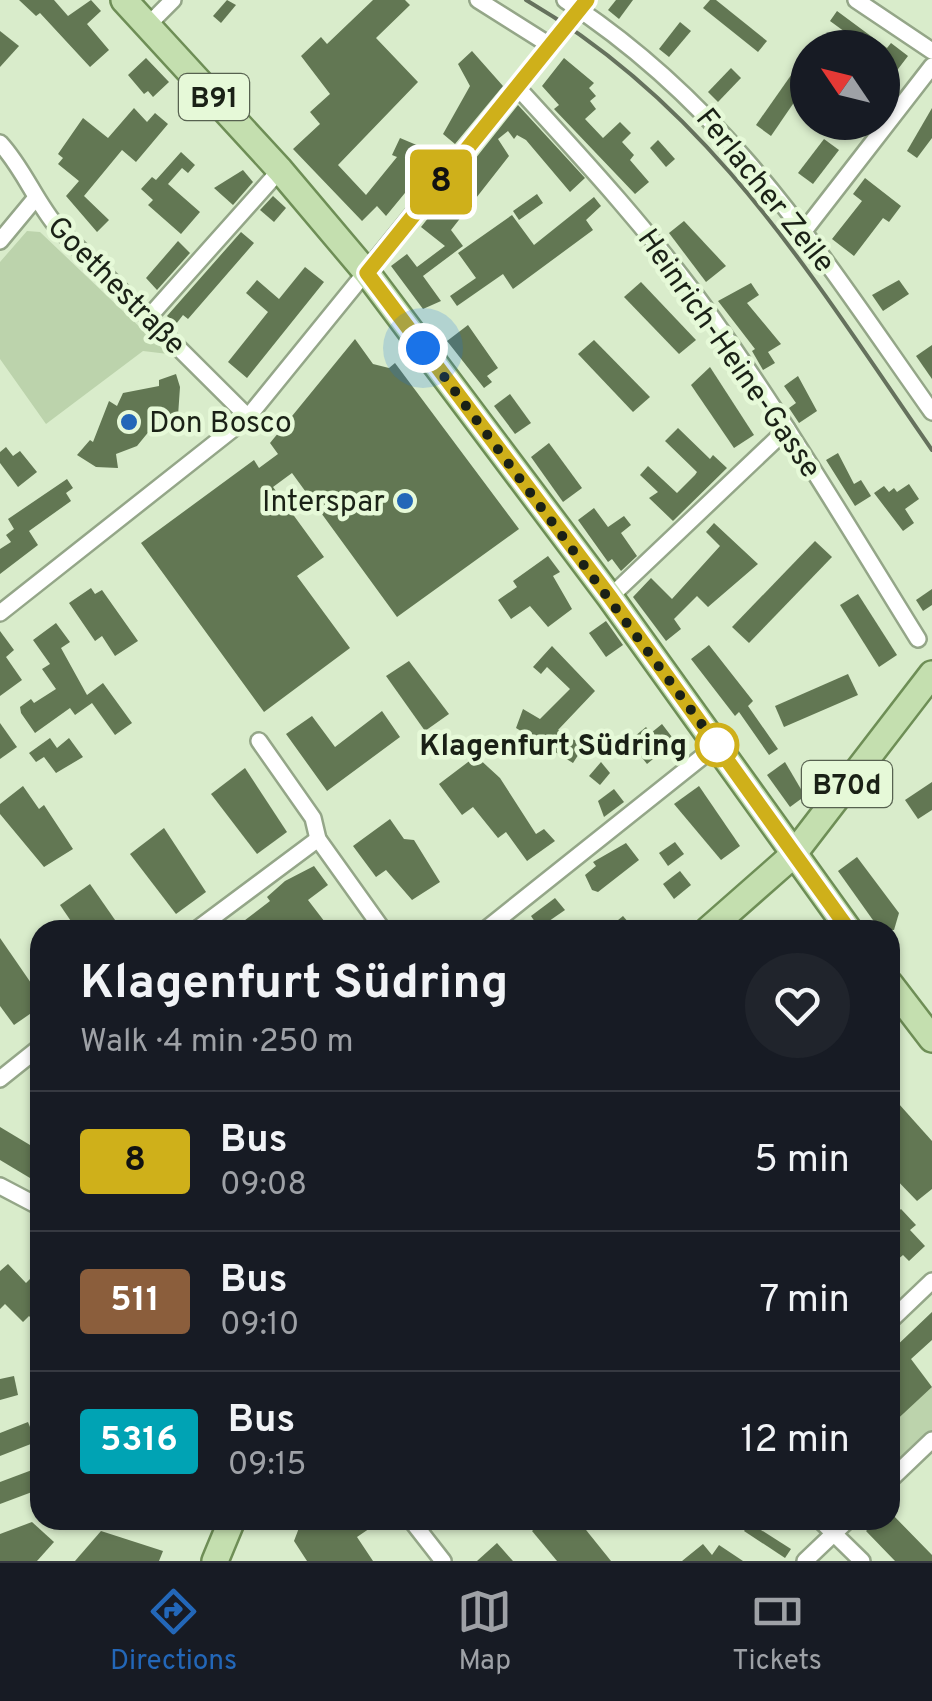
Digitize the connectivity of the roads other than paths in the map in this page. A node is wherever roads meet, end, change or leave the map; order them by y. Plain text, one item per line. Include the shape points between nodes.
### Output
1 (124, 0) edge
2 (174, 0) edge
3 (478, 0) edge
4 (856, 0) edge
5 (577, 3) edge
6 (148, 26) junction
7 (550, 46) junction
8 (932, 52) edge
9 (932, 66) edge
10 (516, 87) junction
11 (0, 143) edge
12 (280, 170) junction
13 (34, 200) junction
14 (804, 231) junction
15 (0, 242) edge
16 (367, 273) junction
17 (148, 318) junction
18 (932, 412) edge
19 (248, 418) junction
20 (788, 428) junction
21 (610, 597) junction
22 (0, 613) edge
23 (918, 639) dead end
24 (932, 674) edge
25 (259, 741) dead end
26 (717, 745) junction
27 (318, 839) junction
28 (792, 856) junction
29 (209, 920) edge
30 (376, 920) edge
31 (497, 920) edge
32 (719, 920) edge
33 (841, 920) edge
34 (900, 1000) edge
35 (932, 1039) edge
36 (30, 1055) edge
37 (0, 1079) edge
38 (0, 1186) edge
39 (30, 1202) edge
40 (932, 1281) edge
41 (900, 1311) edge
42 (932, 1440) edge
43 (900, 1470) edge
44 (228, 1530) edge
45 (419, 1530) edge
46 (828, 1530) edge
47 (837, 1530) edge
48 (832, 1535) junction
49 (216, 1561) edge
50 (442, 1561) edge
51 (805, 1561) edge
52 (862, 1561) edge

1 - 6 main road, B91
2 - 6 street
3 - 7 street
4 - 8 street
5 - 7 street
5 - 14 street, Ferlacher Zeile via 703,109
6 - 12 main road, B91
7 - 10 street
9 - 14 street
10 - 16 street
10 - 20 street, Heinrich-Heine-Gasse via 618,196
11 - 13 street, Goethestraße
12 - 16 main road, B91
12 - 17 street
13 - 15 street
13 - 17 street, Goethestraße
14 - 18 street, Ferlacher Zeile
16 - 19 street
16 - 21 main road, B91
17 - 19 street, Goethestraße
19 - 22 street
20 - 21 street
20 - 23 street, Heinrich-Heine-Gasse
21 - 26 main road, B91
24 - 28 main road, B70d
25 - 27 street via 313,818
26 - 28 main road, B91
26 - 31 street
27 - 29 street
27 - 30 street
28 - 32 main road, B70d
28 - 33 main road, B91
34 - 35 main road
36 - 37 street
38 - 39 street
40 - 41 street
42 - 43 street
44 - 49 main road
45 - 50 street
46 - 48 street
47 - 48 street
48 - 51 street
48 - 52 street

